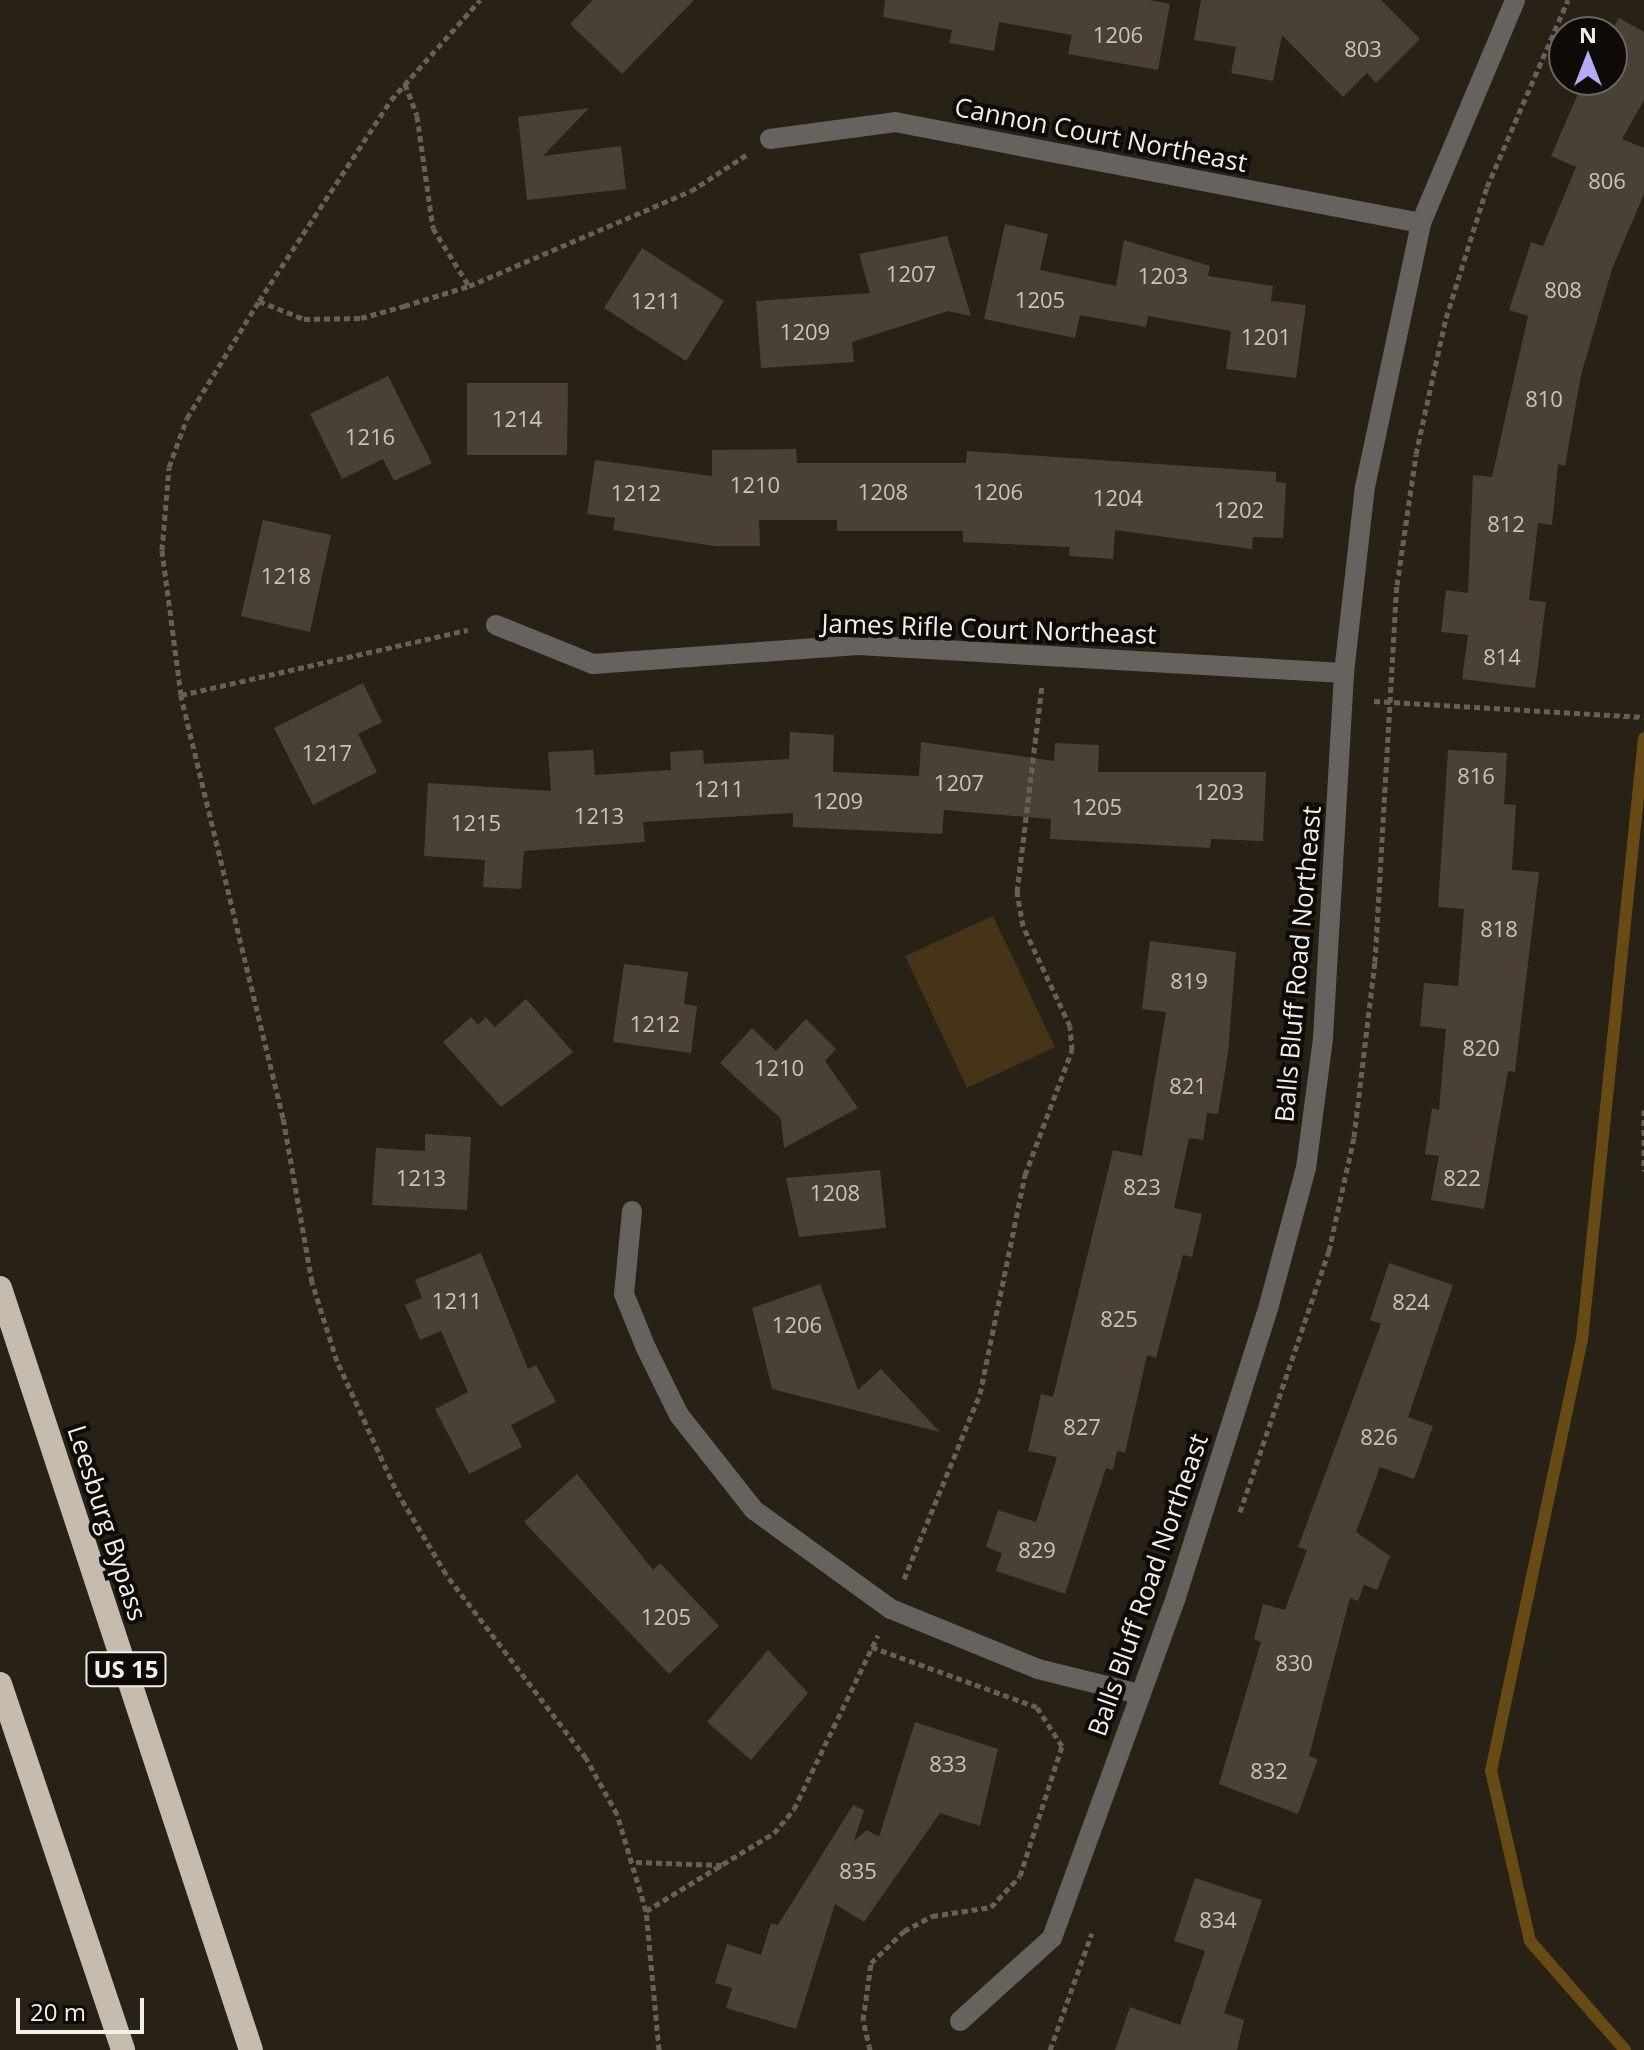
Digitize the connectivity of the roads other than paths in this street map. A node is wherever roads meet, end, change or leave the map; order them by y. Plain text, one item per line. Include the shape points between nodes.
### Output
1 (1515, 0) edge
2 (770, 139) road end
3 (1421, 223) junction
4 (496, 625) road end
5 (1344, 673) junction
6 (632, 1211) dead end
7 (0, 1288) edge
8 (0, 1684) edge
9 (1139, 1694) junction
10 (960, 2021) dead end
11 (123, 2050) edge
12 (251, 2050) edge

1 - 3 street, Balls Bluff Road Northeast
2 - 3 street, Cannon Court Northeast via 895,122
3 - 5 street, Balls Bluff Road Northeast via 1365,487
4 - 5 street, James Rifle Court Northeast via 593,664 858,645
5 - 9 street, Balls Bluff Road Northeast via 1323,1038 1306,1168 1260,1335
6 - 9 street via 624,1294 679,1415 754,1510 891,1609 1038,1669
7 - 12 highway, Leesburg Bypass / US 15
8 - 11 highway
9 - 10 street, Balls Bluff Road Northeast via 1052,1938

